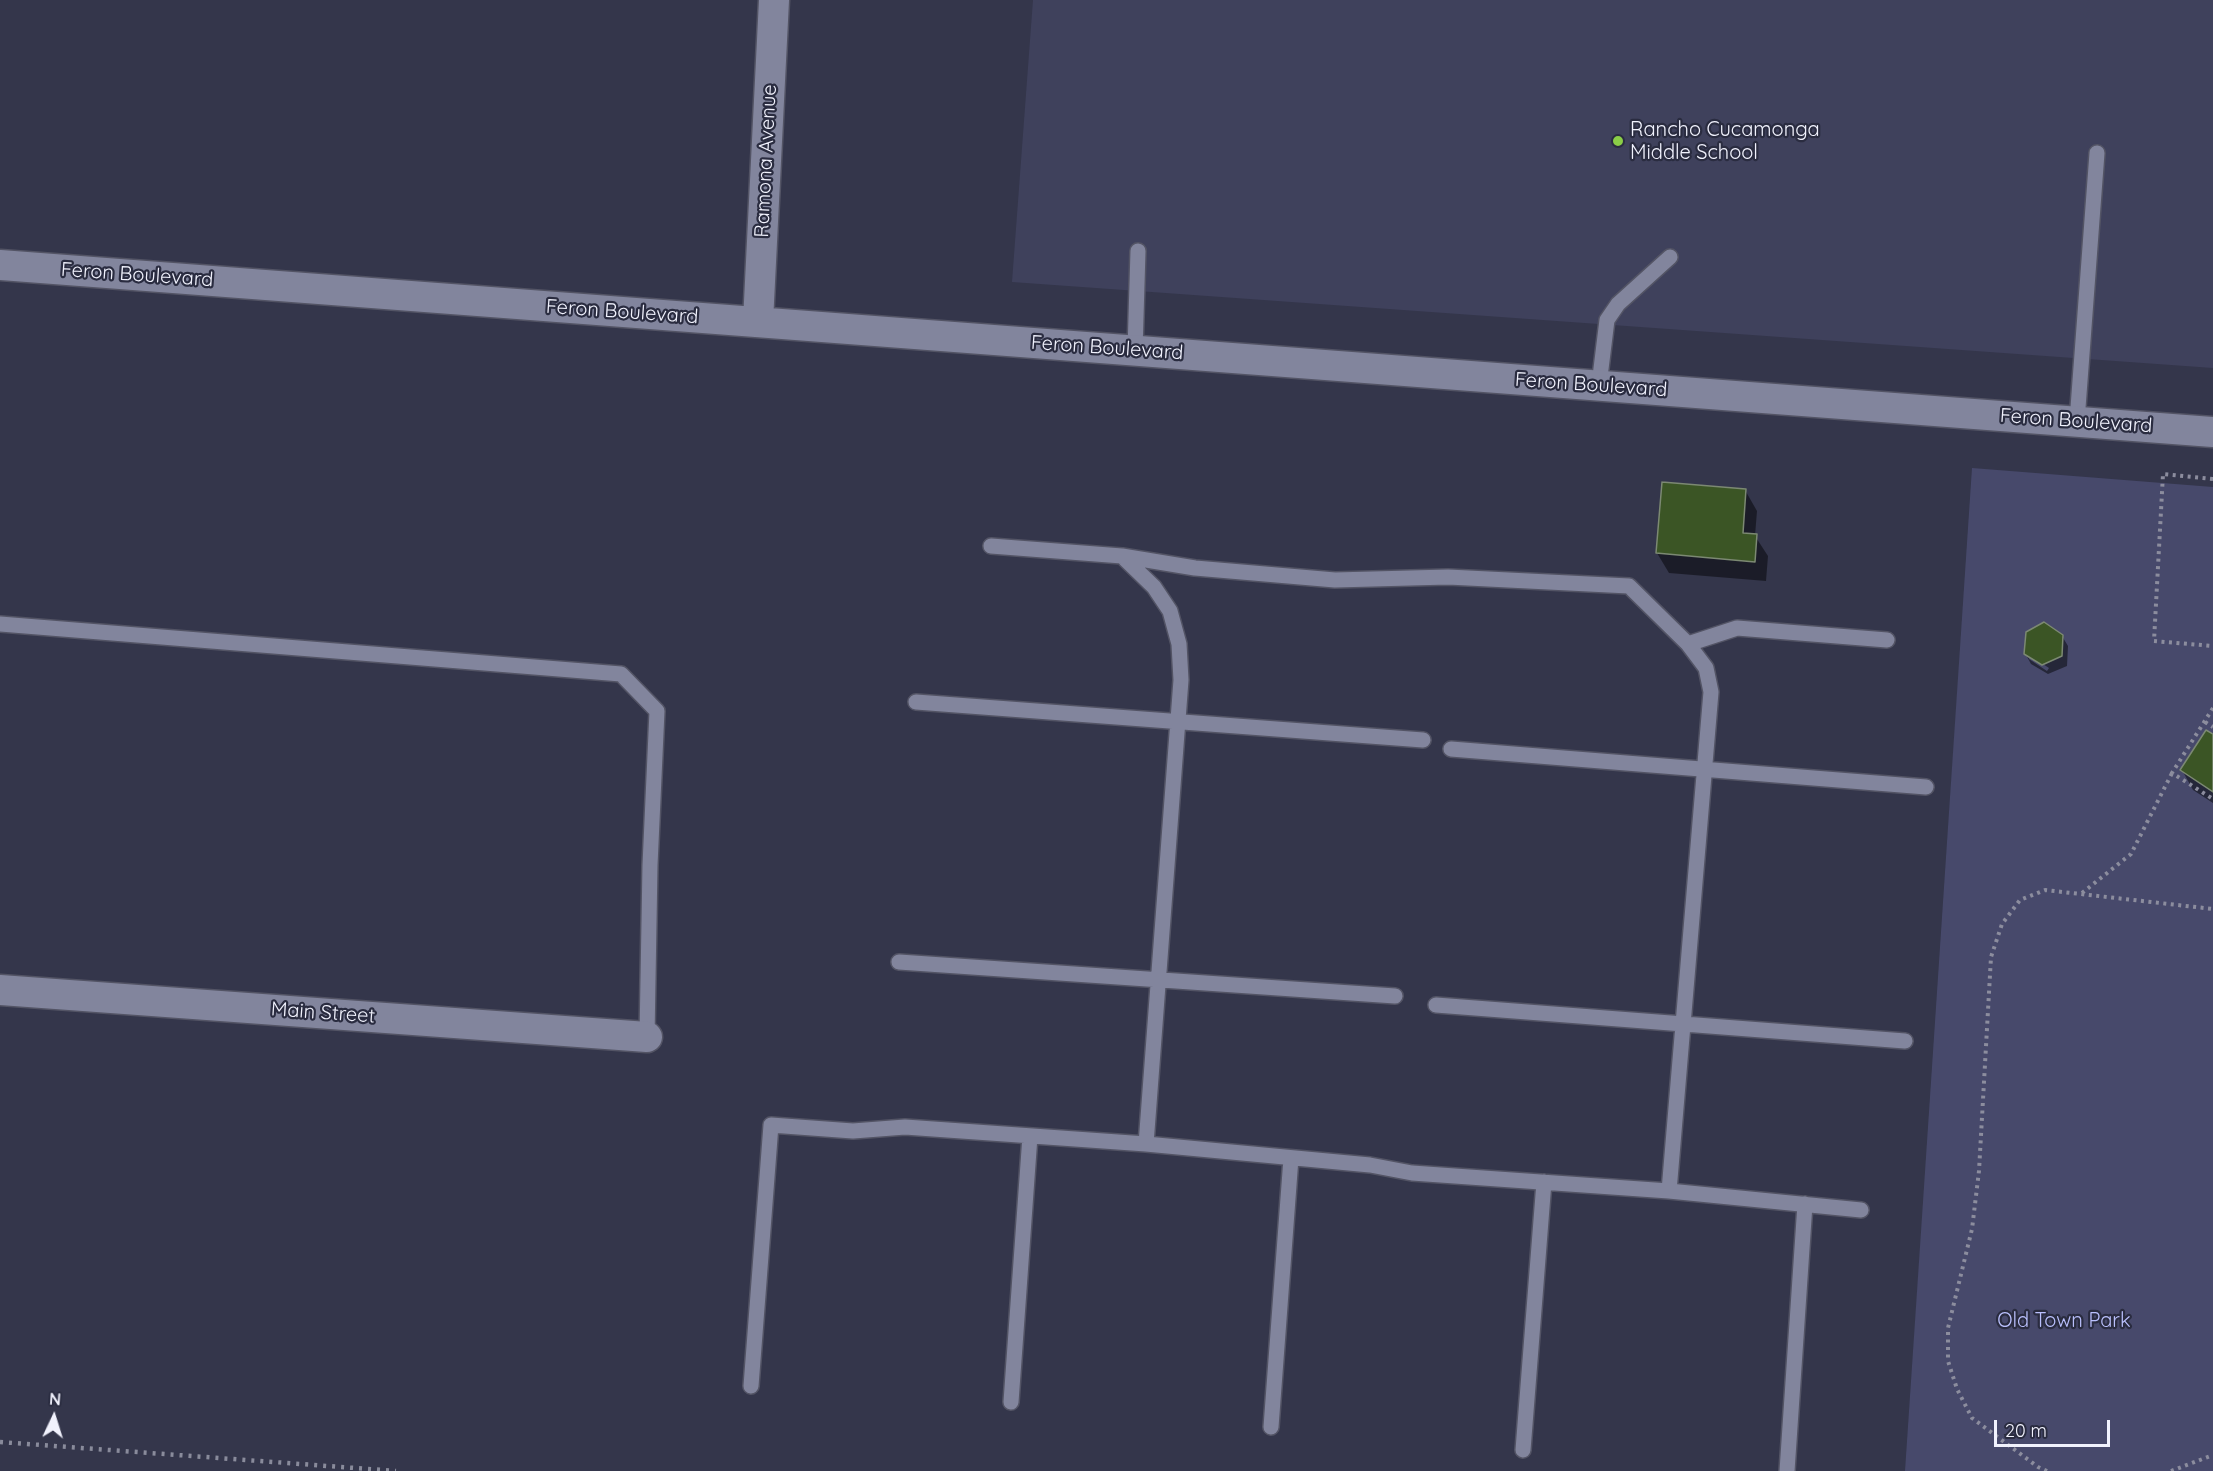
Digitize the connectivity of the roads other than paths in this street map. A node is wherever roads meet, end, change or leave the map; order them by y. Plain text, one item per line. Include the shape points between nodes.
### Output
1 (774, 0) edge
2 (2097, 153) dead end
3 (1138, 251) dead end
4 (1670, 257) dead end
5 (0, 265) edge
6 (758, 322) junction
7 (1135, 350) junction
8 (1599, 386) junction
9 (2077, 422) junction
10 (2213, 432) edge
11 (991, 546) dead end
12 (1122, 556) junction
13 (0, 624) edge
14 (1887, 640) dead end
15 (1688, 644) junction
16 (916, 702) dead end
17 (1178, 723) junction
18 (1423, 740) dead end
19 (1451, 749) dead end
20 (1704, 770) junction
21 (1926, 787) dead end
22 (899, 962) dead end
23 (1159, 979) junction
24 (0, 990) edge
25 (1395, 996) dead end
26 (1436, 1005) dead end
27 (1683, 1023) junction
28 (647, 1037) joint
29 (1905, 1041) dead end
30 (1030, 1136) junction
31 (1146, 1144) junction
32 (1291, 1158) junction
33 (1544, 1182) junction
34 (1669, 1191) junction
35 (1805, 1204) junction
36 (1861, 1210) dead end
37 (751, 1386) dead end
38 (1011, 1402) dead end
39 (1271, 1427) dead end
40 (1523, 1450) dead end
41 (1787, 1471) edge

1 - 6 street, Ramona Avenue
2 - 9 lane
3 - 7 lane
4 - 8 lane via 1618,304 1607,320
5 - 6 street, Feron Boulevard
6 - 7 street, Feron Boulevard
7 - 8 street, Feron Boulevard
8 - 9 street, Feron Boulevard
9 - 10 street, Feron Boulevard
11 - 12 lane
12 - 15 lane via 1195,568 1335,580 1448,577 1629,586
12 - 17 lane via 1154,587 1170,611 1179,644
13 - 28 lane via 621,674 657,711
14 - 15 lane via 1737,628
15 - 20 lane via 1706,668 1711,692
16 - 17 lane
17 - 18 lane
17 - 23 lane
19 - 20 lane
20 - 21 lane
20 - 27 lane
22 - 23 lane
23 - 25 lane
23 - 31 lane
24 - 28 street, Main Street
26 - 27 lane
27 - 29 lane
27 - 34 lane
30 - 31 lane
30 - 37 lane via 771,1125
30 - 38 lane
31 - 32 lane
32 - 33 lane via 1412,1173
32 - 39 lane
33 - 34 lane
33 - 40 lane
34 - 35 lane
35 - 36 lane
35 - 41 lane

